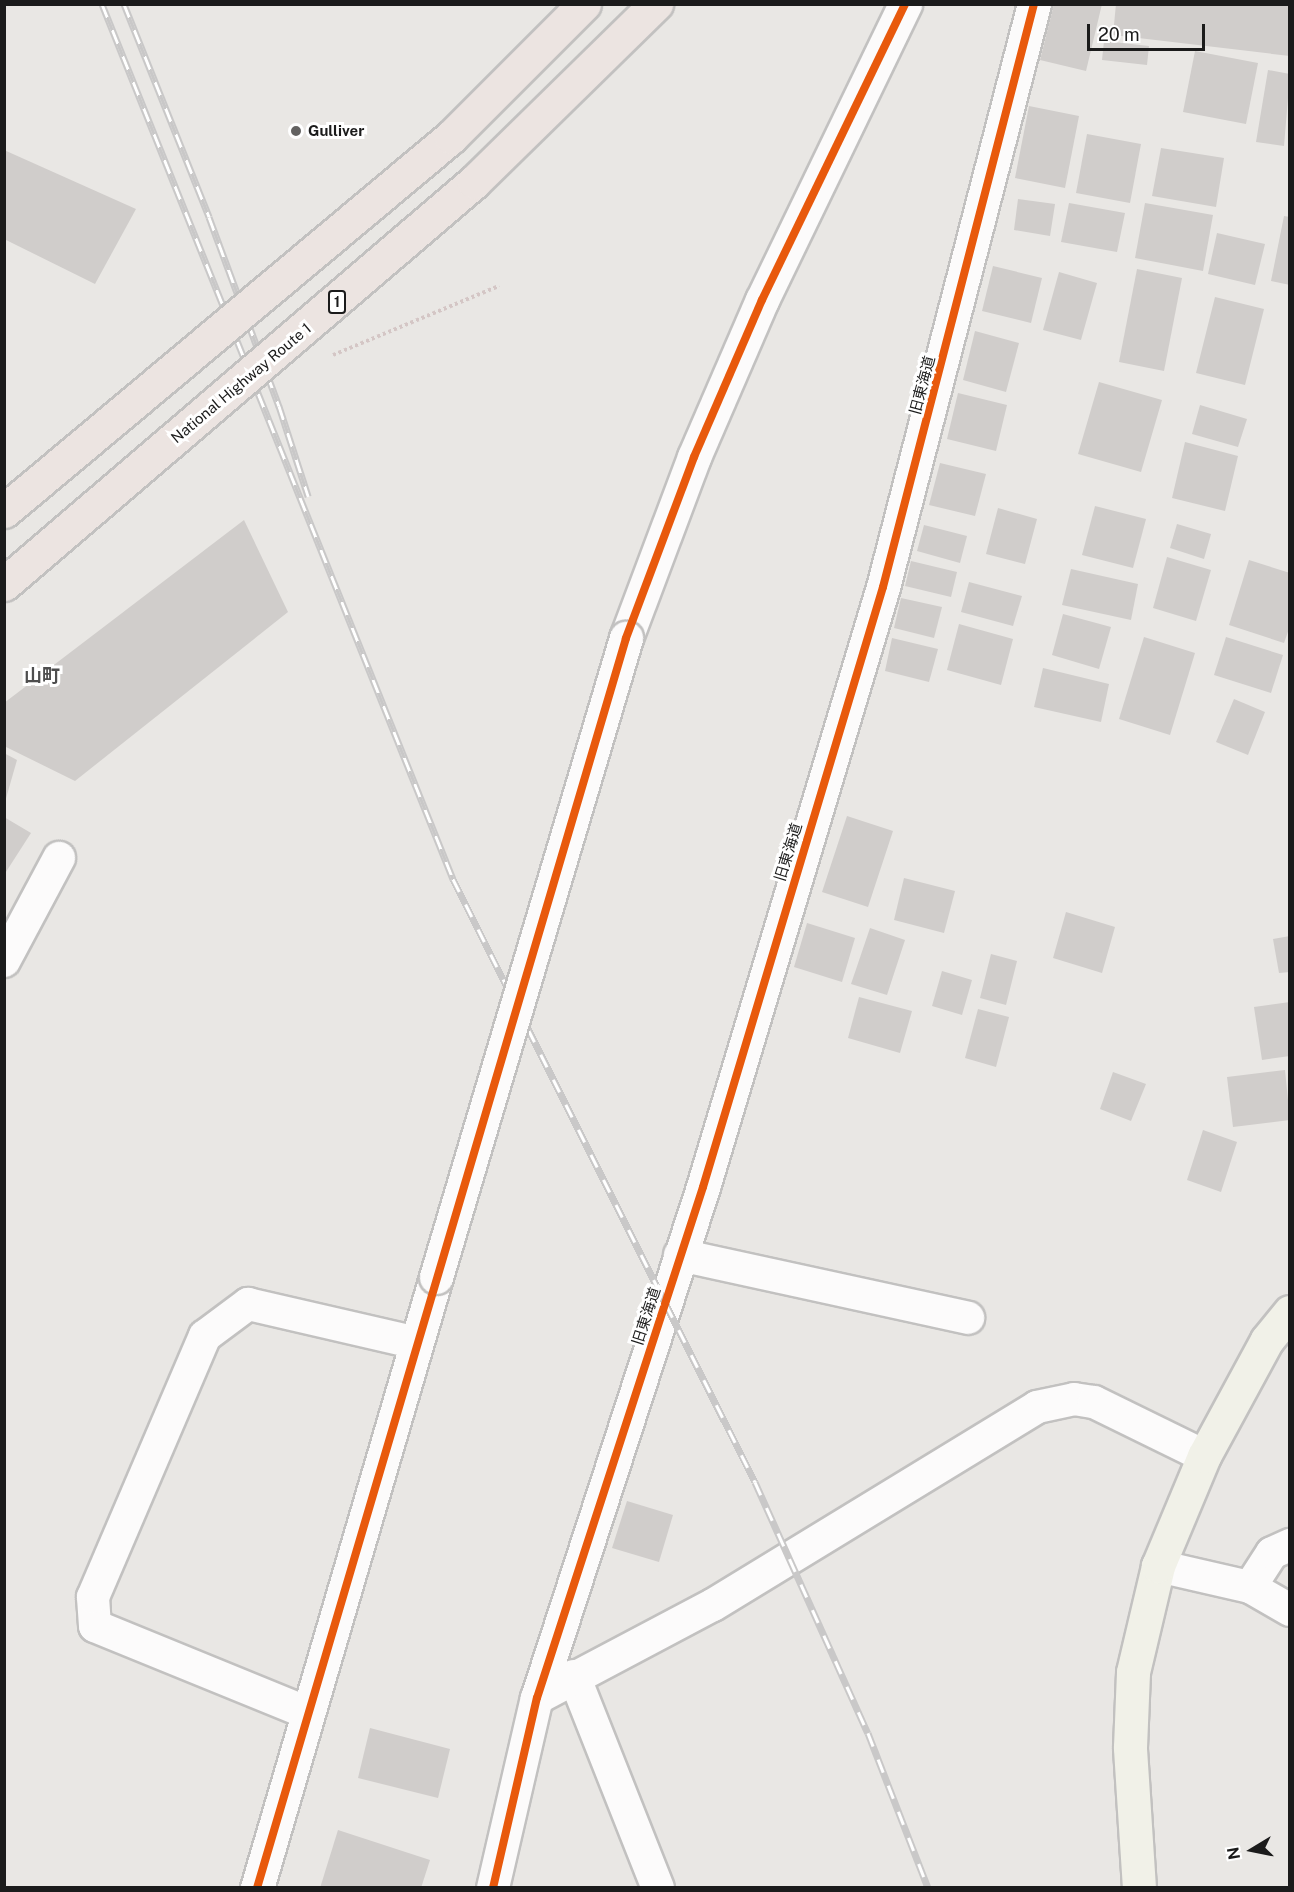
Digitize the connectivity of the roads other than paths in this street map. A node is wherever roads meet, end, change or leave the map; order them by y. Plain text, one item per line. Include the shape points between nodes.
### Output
1 (584, 4) edge
2 (656, 4) edge
3 (905, 4) edge
4 (1034, 4) edge
5 (4, 511) edge
6 (4, 584) edge
7 (59, 858) dead end
8 (4, 961) edge
9 (680, 1255) junction
10 (1290, 1312) edge
11 (968, 1317) dead end
12 (417, 1343) junction
13 (1204, 1456) junction
14 (1290, 1545) edge
15 (1158, 1566) junction
16 (1250, 1587) junction
17 (1290, 1610) edge
18 (574, 1676) junction
19 (537, 1698) junction
20 (308, 1713) junction
21 (257, 1887) edge
22 (493, 1887) edge
23 (658, 1887) edge
24 (1139, 1887) edge

1 - 5 highway, bridge via 451,137
2 - 6 highway, National Highway Route 1 / 1, bridge via 474,182
3 - 12 street, bridge via 762,300 694,457 626,638
4 - 9 street, 旧東海道 via 883,587
7 - 8 street
9 - 11 street
9 - 19 street, 旧東海道
10 - 13 main road via 1267,1340
12 - 20 street
12 - 20 street via 248,1304 205,1336 93,1598 95,1626
13 - 15 main road
13 - 18 street via 1094,1401 1074,1399 1036,1407 713,1605
14 - 16 street via 1272,1553
15 - 16 street
15 - 24 main road via 1133,1672 1130,1747
16 - 17 street
18 - 19 street
18 - 23 street
19 - 22 street
20 - 21 street

